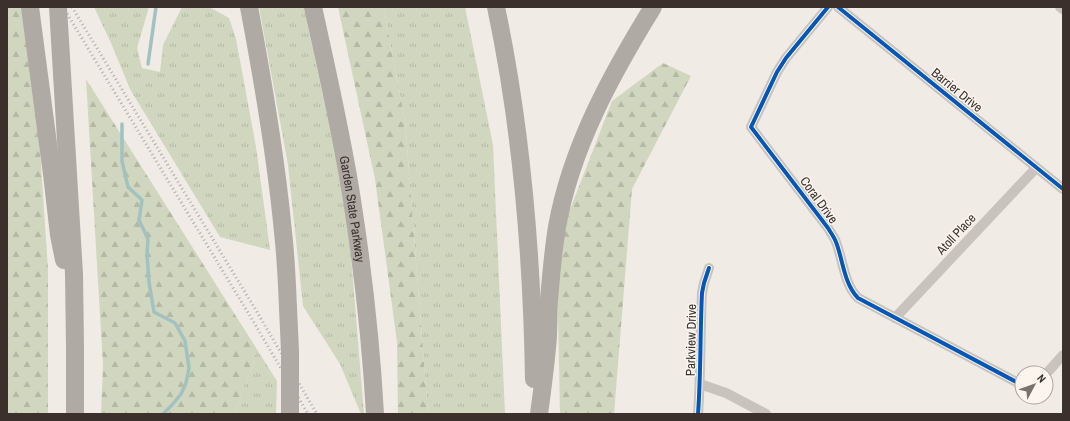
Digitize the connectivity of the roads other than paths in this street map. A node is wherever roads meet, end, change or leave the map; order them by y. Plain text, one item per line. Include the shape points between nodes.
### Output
1 (58, 7) edge
2 (249, 7) edge
3 (313, 7) edge
4 (496, 7) edge
5 (653, 7) edge
6 (828, 7) edge
7 (838, 7) edge
8 (1060, 7) edge
9 (1063, 9) edge
10 (31, 13) edge
11 (1036, 168) junction
12 (1063, 189) edge
13 (709, 268) dead end
14 (75, 316) junction
15 (895, 318) junction
16 (1063, 355) edge
17 (1054, 365) edge
18 (1014, 381) edge
19 (700, 384) junction
20 (75, 414) edge
21 (290, 414) edge
22 (375, 414) edge
23 (535, 414) edge
24 (539, 414) edge
25 (698, 414) edge
26 (766, 414) edge

1 - 14 highway
2 - 21 highway, bridge via 283,232 290,351
3 - 22 highway, Garden State Parkway via 353,206 369,330
4 - 23 highway via 514,107 524,192 531,278
5 - 24 highway via 598,106 567,186 553,254 548,347
6 - 15 street, Coral Drive via 777,72 751,127 828,228 836,242 853,292 858,298
7 - 11 street, Barrier Drive
8 - 9 street
10 - 14 highway via 59,236
11 - 12 street, Barrier Drive
11 - 15 street, Atoll Place
13 - 19 street, Parkview Drive via 702,293
14 - 20 highway
15 - 18 street, Coral Drive
16 - 17 street
19 - 25 street, Parkview Drive
19 - 26 street via 726,393

